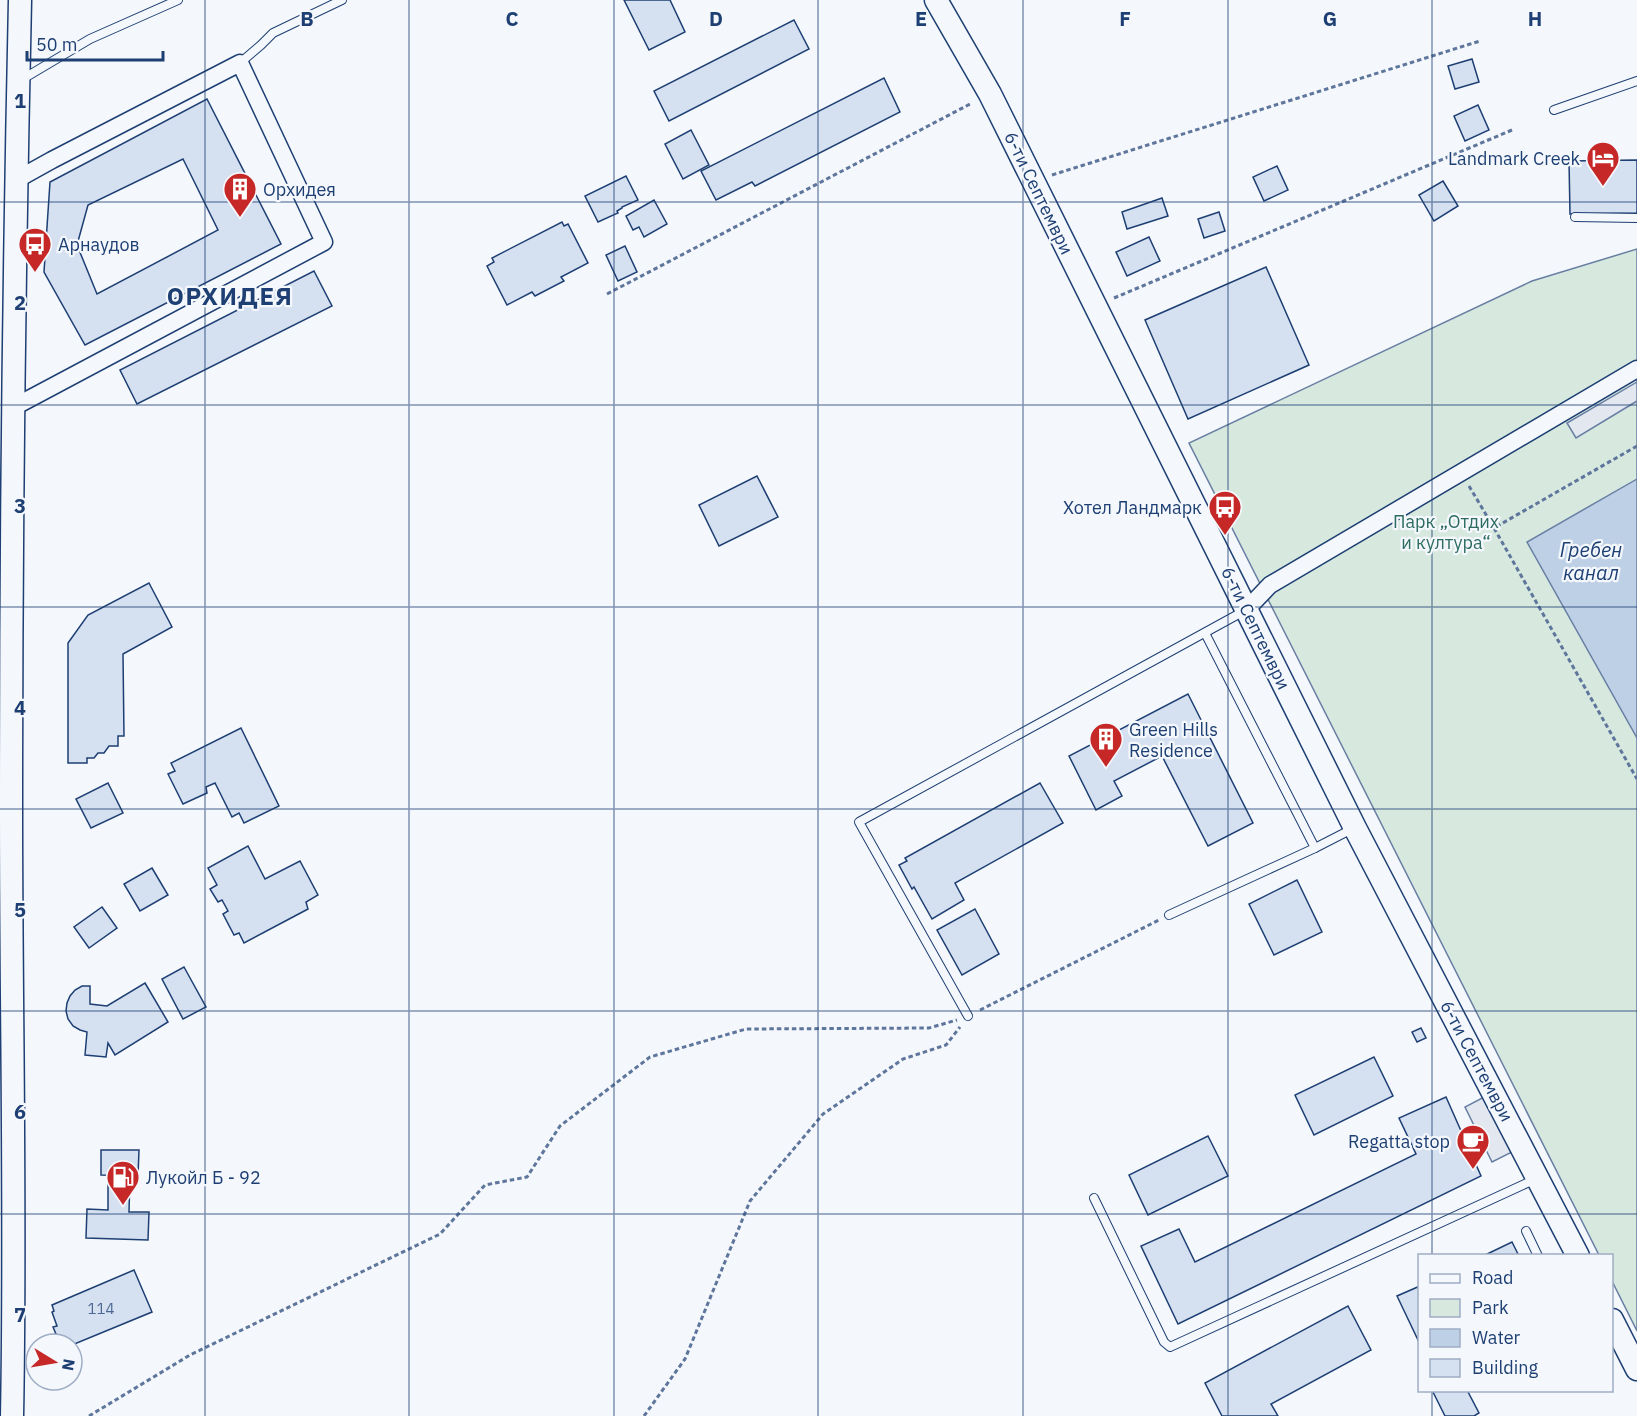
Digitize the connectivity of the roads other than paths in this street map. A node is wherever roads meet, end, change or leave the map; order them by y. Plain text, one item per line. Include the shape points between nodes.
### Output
1 (20, 0) edge
2 (178, 0) edge
3 (342, 0) edge
4 (936, 0) edge
5 (240, 63) junction
6 (18, 81) junction
7 (1637, 81) edge
8 (1554, 110) dead end
9 (12, 182) junction
10 (1575, 217) dead end
11 (1637, 218) edge
12 (1637, 369) edge
13 (11, 407) junction
14 (6, 606) edge
15 (1246, 610) junction
16 (1205, 633) junction
17 (6, 812) edge
18 (1355, 828) junction
19 (1315, 848) junction
20 (1169, 915) road end
21 (968, 1016) road end
22 (6, 1110) edge
23 (1538, 1178) junction
24 (1094, 1198) dead end
25 (1526, 1231) dead end
26 (1537, 1254) edge
27 (1577, 1254) edge
28 (1613, 1324) edge
29 (1637, 1369) edge
30 (12, 1416) edge

1 - 6 street
2 - 6 lane via 90,39
3 - 5 lane via 273,33
4 - 15 street, 6-ти Септември via 990,94
5 - 9 street
5 - 13 street via 324,242
6 - 9 street
7 - 8 lane
9 - 13 street
10 - 11 lane
12 - 15 street via 1270,585
13 - 14 street
14 - 17 street
15 - 16 lane
15 - 18 street, 6-ти Септември
16 - 19 lane
16 - 21 lane via 859,822
17 - 22 street
18 - 19 lane
18 - 23 street, 6-ти Септември
19 - 20 lane
22 - 30 street via 14,1309
23 - 24 lane via 1170,1347 1164,1342
23 - 27 street, 6-ти Септември
25 - 26 lane
28 - 29 street

